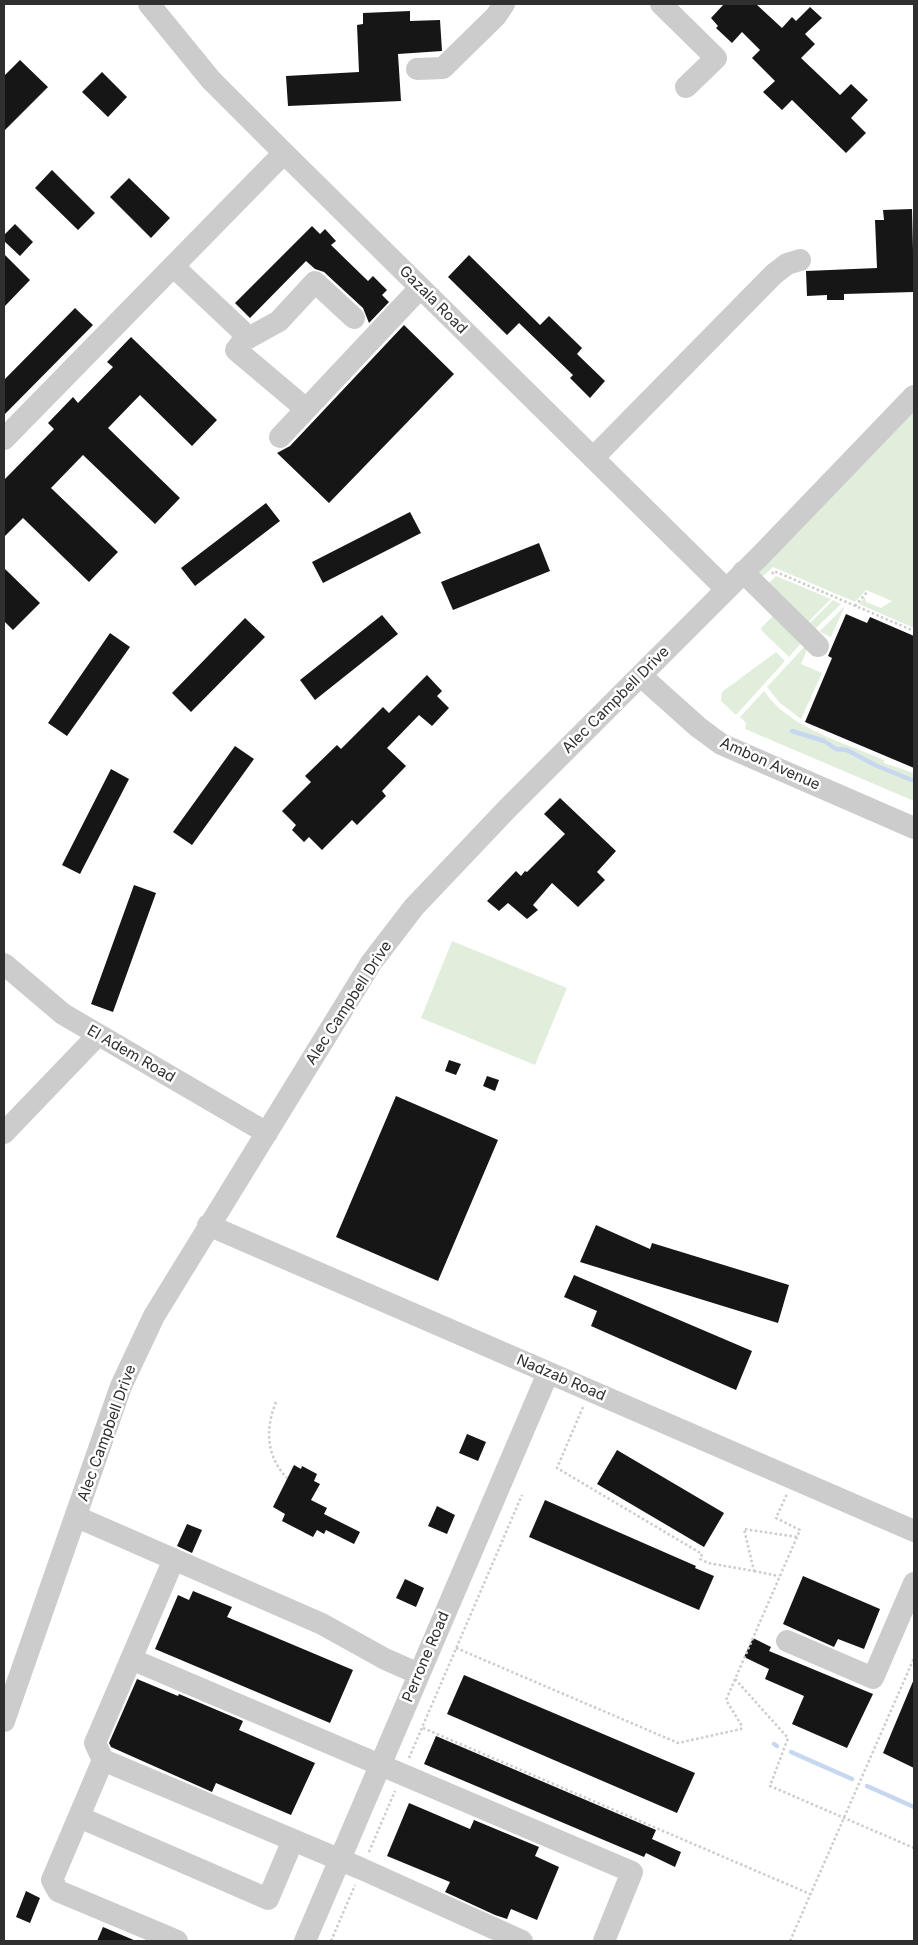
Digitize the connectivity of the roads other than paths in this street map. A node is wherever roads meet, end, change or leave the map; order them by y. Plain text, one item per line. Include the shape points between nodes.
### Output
1 (149, 4) edge
2 (504, 4) edge
3 (661, 4) edge
4 (418, 69) dead end
5 (686, 87) dead end
6 (284, 153) junction
7 (800, 260) dead end
8 (173, 266) junction
9 (420, 288) junction
10 (354, 318) dead end
11 (244, 340) junction
12 (914, 396) edge
13 (306, 409) junction
14 (280, 437) dead end
15 (4, 439) edge
16 (593, 458) junction
17 (751, 580) junction
18 (726, 589) junction
19 (818, 646) dead end
20 (641, 676) junction
21 (914, 828) edge
22 (4, 964) edge
23 (98, 1035) junction
24 (267, 1132) junction
25 (4, 1133) edge
26 (208, 1225) junction
27 (548, 1373) junction
28 (76, 1518) junction
29 (914, 1531) edge
30 (174, 1559) junction
31 (914, 1583) edge
32 (787, 1641) dead end
33 (131, 1659) junction
34 (419, 1674) junction
35 (11, 1677) edge
36 (4, 1721) edge
37 (103, 1760) junction
38 (381, 1764) junction
39 (79, 1817) junction
40 (293, 1840) junction
41 (340, 1860) junction
42 (177, 1941) edge
43 (305, 1941) edge
44 (522, 1941) edge
45 (604, 1941) edge

1 - 6 street, Gazala Road via 211,80
2 - 4 street via 444,68
3 - 5 street via 716,58
6 - 8 street
6 - 9 street, Gazala Road
7 - 16 street via 787,264 774,274
8 - 11 street via 242,331
8 - 15 street
9 - 13 street
9 - 16 street, Gazala Road
10 - 11 street via 315,282 279,321
11 - 13 street via 236,350
12 - 17 street, Alec Campbell Drive
13 - 14 street
16 - 18 street, Gazala Road
17 - 18 street, Alec Campbell Drive
17 - 19 street
18 - 20 street, Alec Campbell Drive
20 - 21 street, Ambon Avenue via 721,744
20 - 24 street, Alec Campbell Drive via 414,907 372,963
22 - 23 street, El Adem Road via 63,1014
23 - 24 street, El Adem Road
23 - 25 street
24 - 26 street, Alec Campbell Drive
26 - 27 street, Nadzab Road
26 - 28 street, Alec Campbell Drive via 154,1316 121,1386
27 - 29 street, Nadzab Road
27 - 34 street, Perrone Road
28 - 30 street
28 - 35 street, Alec Campbell Drive
30 - 33 street
30 - 34 street via 322,1624
31 - 32 street via 874,1678
33 - 37 street via 95,1743
33 - 38 street
34 - 38 street, Perrone Road
35 - 36 street, Alec Campbell Drive
37 - 39 street
37 - 40 street
38 - 41 street, Perrone Road
38 - 45 street via 632,1872
39 - 40 street via 268,1899
39 - 42 street via 52,1880 58,1891
40 - 41 street
41 - 43 street, Perrone Road
41 - 44 street

